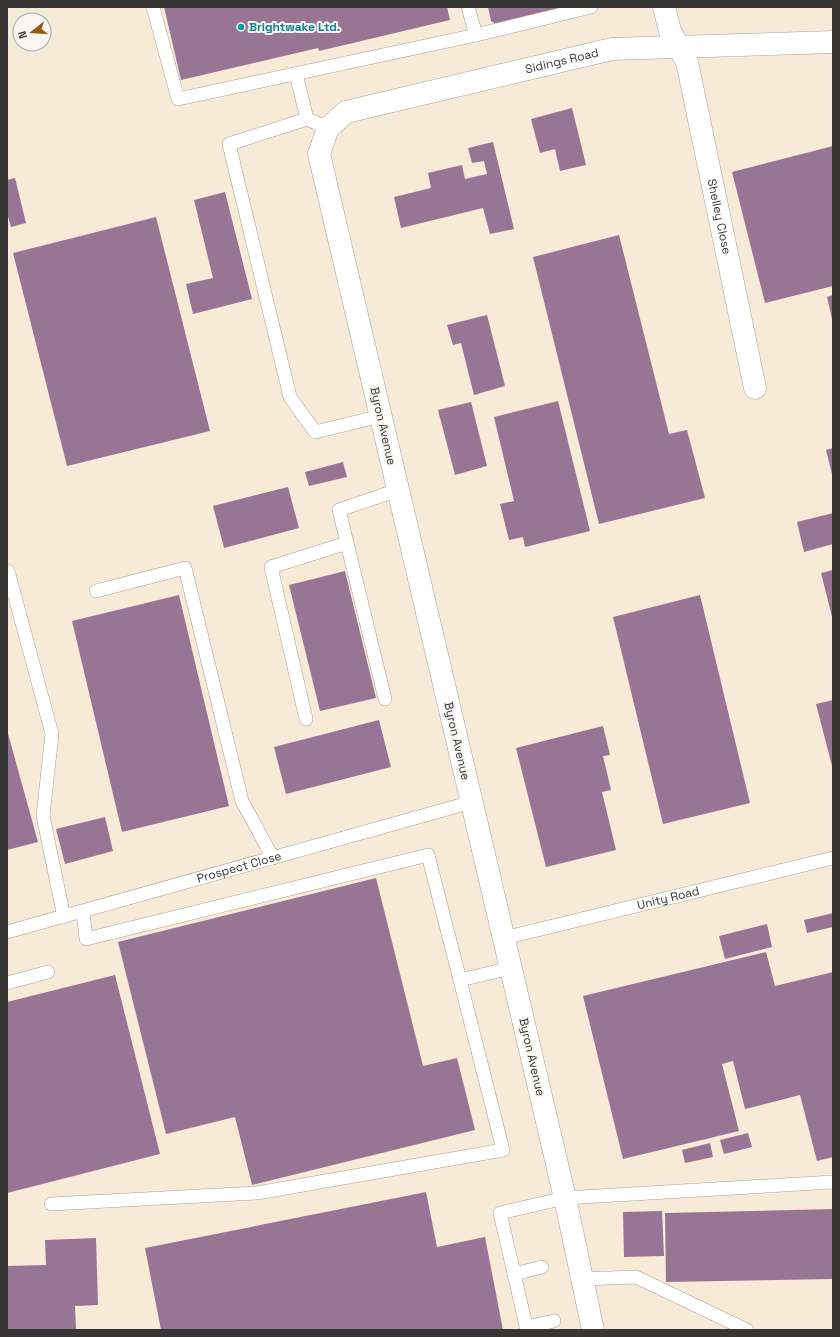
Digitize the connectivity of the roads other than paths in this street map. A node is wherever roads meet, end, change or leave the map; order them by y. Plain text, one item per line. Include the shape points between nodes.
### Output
1 (153, 7) edge
2 (468, 7) edge
3 (591, 7) edge
4 (664, 7) edge
5 (476, 35) junction
6 (833, 42) edge
7 (678, 46) junction
8 (296, 74) junction
9 (307, 119) junction
10 (328, 128) junction
11 (319, 154) joint
12 (755, 388) dead end
13 (380, 416) junction
14 (398, 490) junction
15 (347, 543) junction
16 (8, 571) dead end
17 (96, 591) dead end
18 (385, 699) dead end
19 (306, 719) dead end
20 (472, 802) junction
21 (273, 858) junction
22 (833, 858) edge
23 (83, 912) junction
24 (64, 916) junction
25 (7, 932) edge
26 (504, 938) junction
27 (511, 968) junction
28 (48, 972) dead end
29 (460, 980) junction
30 (7, 982) edge
31 (833, 1182) edge
32 (565, 1198) junction
33 (51, 1204) dead end
34 (542, 1267) dead end
35 (514, 1274) junction
36 (582, 1279) junction
37 (554, 1321) dead end
38 (526, 1328) edge
39 (593, 1330) edge
40 (747, 1330) edge

1 - 8 lane via 178,100
2 - 5 lane
3 - 5 lane
4 - 7 street, Shelley Close via 670,31
5 - 8 lane
6 - 7 street, Sidings Road
7 - 10 street, Sidings Road via 612,49 346,112
7 - 12 street, Shelley Close via 687,62
8 - 9 lane
9 - 10 lane
9 - 13 lane via 229,144 288,390 290,397 315,432
10 - 11 street, Sidings Road
11 - 13 street, Byron Avenue
13 - 14 street, Byron Avenue
14 - 15 lane via 338,510
14 - 20 street, Byron Avenue
15 - 18 lane
15 - 19 lane via 271,567
16 - 24 lane via 52,734 44,816
17 - 21 lane via 185,568 242,801
20 - 21 lane, Prospect Close
20 - 26 street, Byron Avenue
21 - 23 lane, Prospect Close
22 - 26 lane, Unity Road
23 - 24 lane, Prospect Close
23 - 29 lane via 86,939 428,855
24 - 25 lane, Prospect Close
26 - 27 street, Byron Avenue
27 - 29 lane
27 - 32 street, Byron Avenue
28 - 30 lane
29 - 33 lane via 503,1150 257,1193
31 - 32 lane
32 - 35 lane via 500,1213
32 - 36 street, Byron Avenue
34 - 35 lane
35 - 38 lane
36 - 39 street, Byron Avenue
36 - 40 lane via 636,1277
37 - 38 lane

